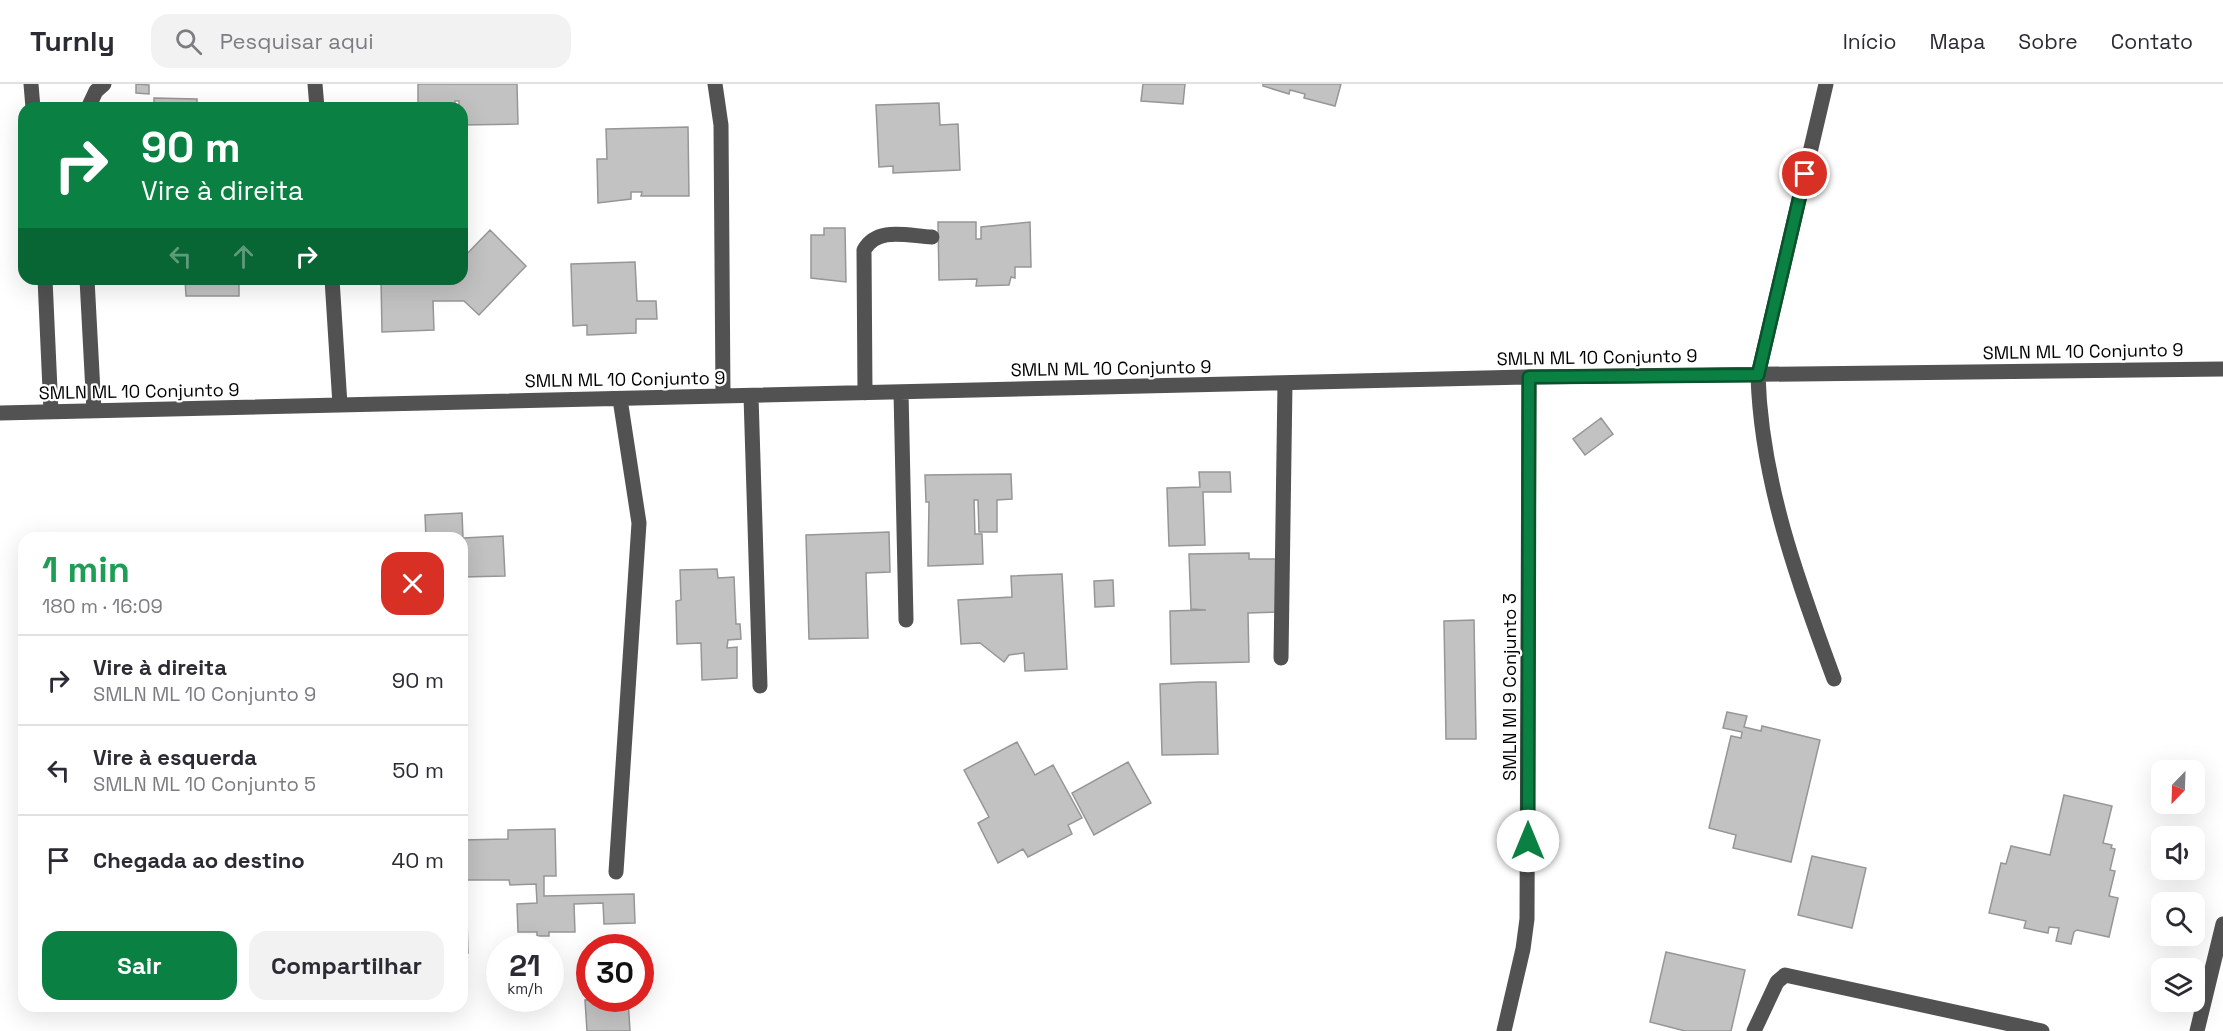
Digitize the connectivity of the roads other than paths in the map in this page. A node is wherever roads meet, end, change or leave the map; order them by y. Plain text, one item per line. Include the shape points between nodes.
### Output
1 (31, 84) edge
2 (104, 84) edge
3 (315, 84) edge
4 (715, 84) edge
5 (1826, 84) edge
6 (32, 102) edge
7 (91, 102) edge
8 (316, 102) edge
9 (932, 237) dead end
10 (45, 285) edge
11 (87, 285) edge
12 (332, 285) edge
13 (2223, 369) edge
14 (1758, 375) junction
15 (1529, 377) junction
16 (1285, 383) junction
17 (901, 392) junction
18 (865, 393) junction
19 (723, 396) junction
20 (752, 396) junction
21 (620, 399) junction
22 (340, 405) junction
23 (94, 411) junction
24 (51, 412) junction
25 (0, 413) edge
26 (906, 620) dead end
27 (1281, 658) dead end
28 (1834, 680) dead end
29 (760, 686) dead end
30 (616, 872) dead end
31 (2223, 924) edge
32 (1504, 1031) edge
33 (1754, 1031) edge
34 (2042, 1031) edge
35 (2197, 1031) edge

1 - 6 street
2 - 7 street
3 - 8 street
4 - 19 street via 721,125
5 - 14 street
9 - 18 street via 879,235 864,250
10 - 24 street
11 - 23 street
12 - 22 street
13 - 14 street, SMLN ML 10 Conjunto 9
14 - 15 street, SMLN ML 10 Conjunto 9
14 - 28 street via 1759,421 1768,471 1799,582
15 - 16 street, SMLN ML 10 Conjunto 9
15 - 32 street, SMLN MI 9 Conjunto 3 via 1527,919
16 - 17 street, SMLN ML 10 Conjunto 9
16 - 27 street
17 - 18 street, SMLN ML 10 Conjunto 9
17 - 26 street
18 - 20 street, SMLN ML 10 Conjunto 9
19 - 20 street, SMLN ML 10 Conjunto 9
19 - 21 street, SMLN ML 10 Conjunto 9
20 - 29 street
21 - 22 street, SMLN ML 10 Conjunto 9
21 - 30 street via 639,523
22 - 23 street, SMLN ML 10 Conjunto 9
23 - 24 street, SMLN ML 10 Conjunto 9
24 - 25 street, SMLN ML 10 Conjunto 9
31 - 35 street
33 - 34 street via 1777,982 1785,975

